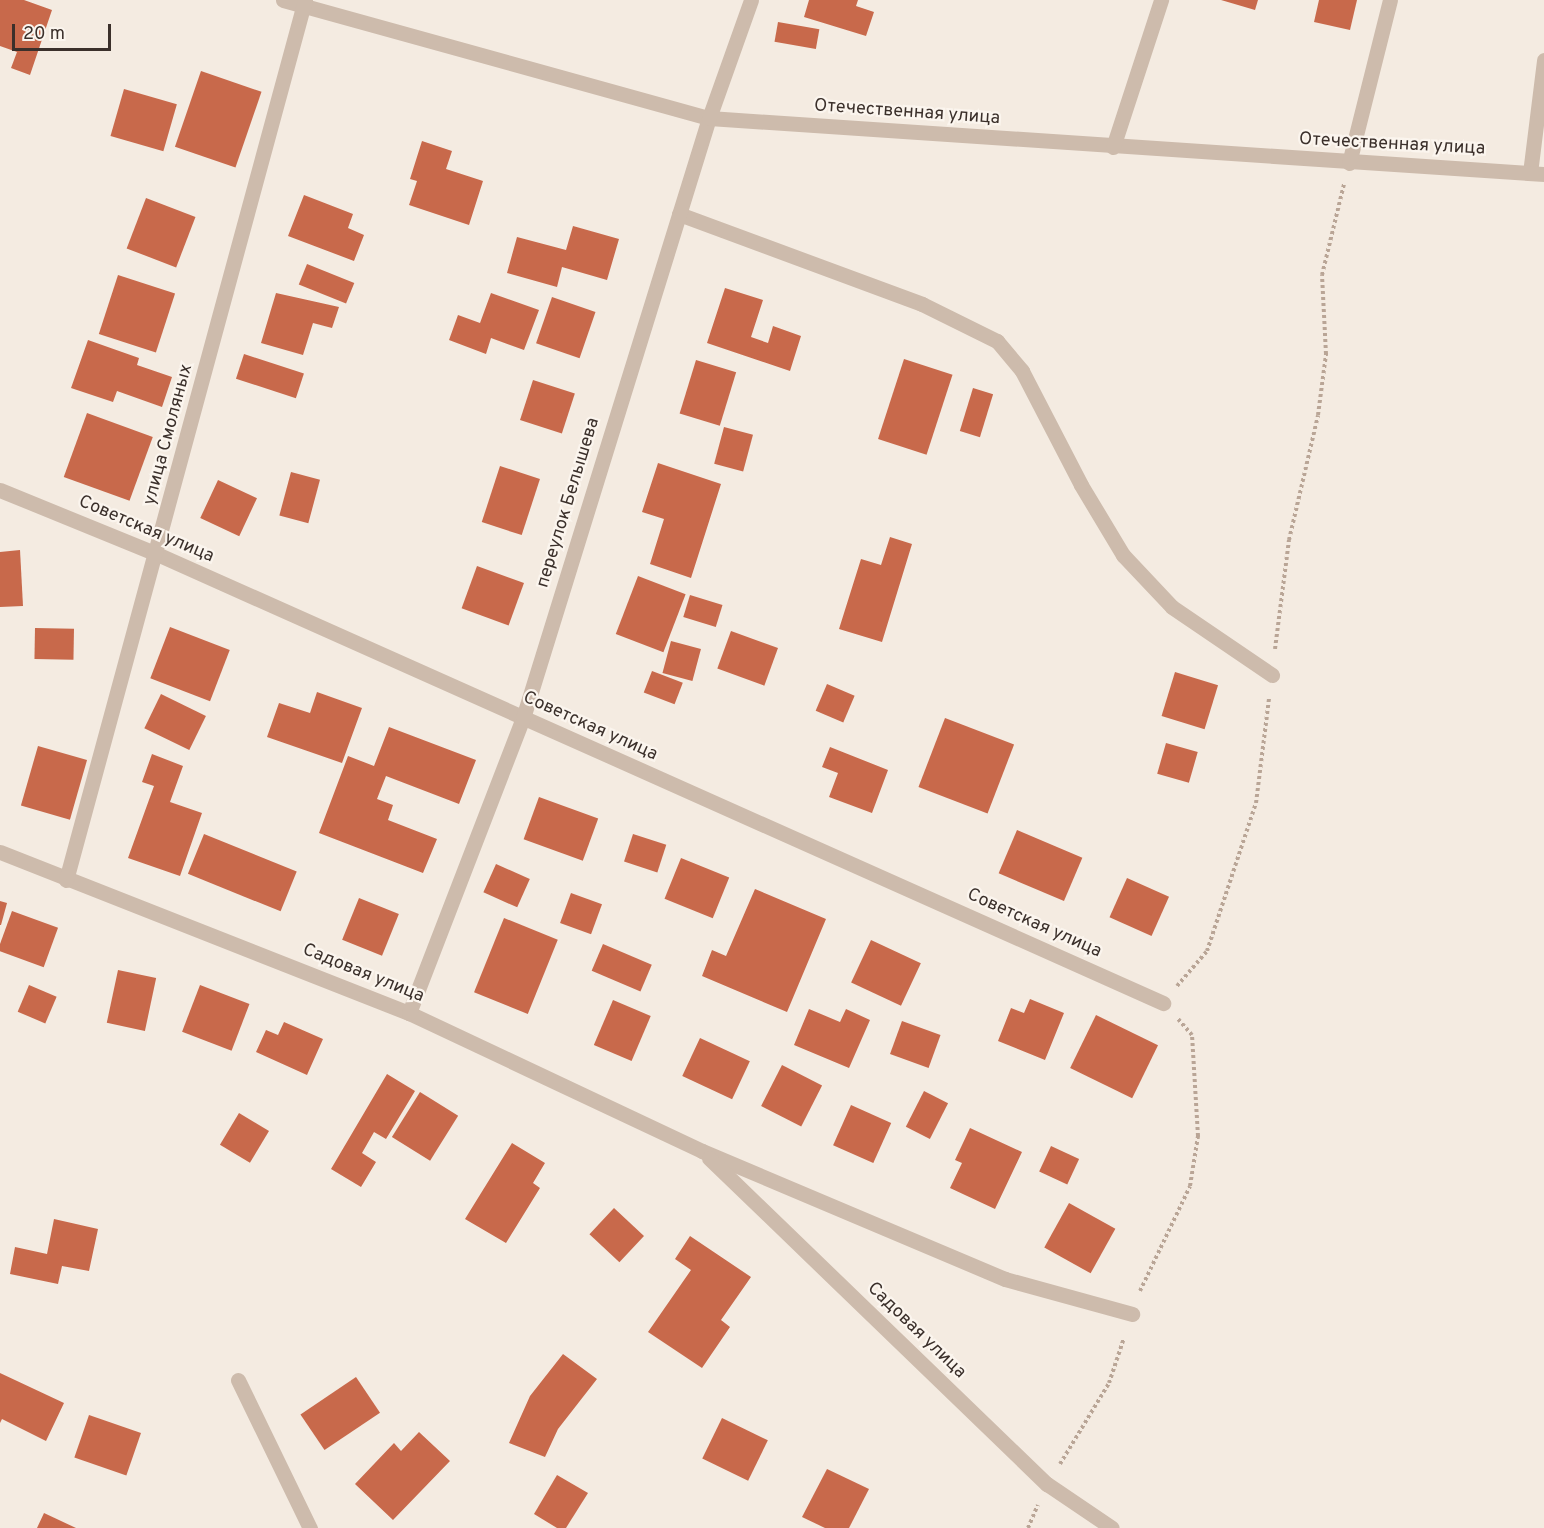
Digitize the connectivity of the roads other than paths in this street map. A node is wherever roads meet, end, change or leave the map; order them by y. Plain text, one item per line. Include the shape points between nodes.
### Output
1 (283, 0) edge
2 (751, 0) edge
3 (1161, 0) edge
4 (1390, 0) edge
5 (303, 4) edge
6 (1544, 60) edge
7 (709, 118) junction
8 (1113, 147) junction
9 (1349, 163) junction
10 (1537, 174) edge
11 (679, 214) junction
12 (0, 490) edge
13 (157, 554) junction
14 (1272, 675) road end
15 (523, 718) junction
16 (0, 852) edge
17 (66, 880) junction
18 (1163, 1003) road end
19 (410, 1012) junction
20 (702, 1151) junction
21 (1132, 1314) road end
22 (238, 1380) dead end
23 (310, 1528) edge
24 (1112, 1528) edge

1 - 5 street, Отечественная улица
2 - 7 street, переулок Белышева
3 - 8 street
4 - 9 street
5 - 7 street, Отечественная улица
5 - 13 street, улица Смоляных
6 - 10 street
7 - 8 street, Отечественная улица
7 - 11 street, переулок Белышева
8 - 9 street, Отечественная улица
9 - 10 street, Отечественная улица
11 - 14 street via 922,304 996,341 1022,371 1081,485 1123,555 1172,607
11 - 15 street, переулок Белышева
12 - 13 street, Советская улица
13 - 15 street, Советская улица
13 - 17 street, улица Смоляных
15 - 18 street, Советская улица
15 - 19 street, переулок Белышева
16 - 17 street, Садовая улица
17 - 19 street, Садовая улица
19 - 20 street, Садовая улица
20 - 21 street, Садовая улица via 1005,1279
20 - 24 street, Садовая улица via 1047,1484
22 - 23 street

